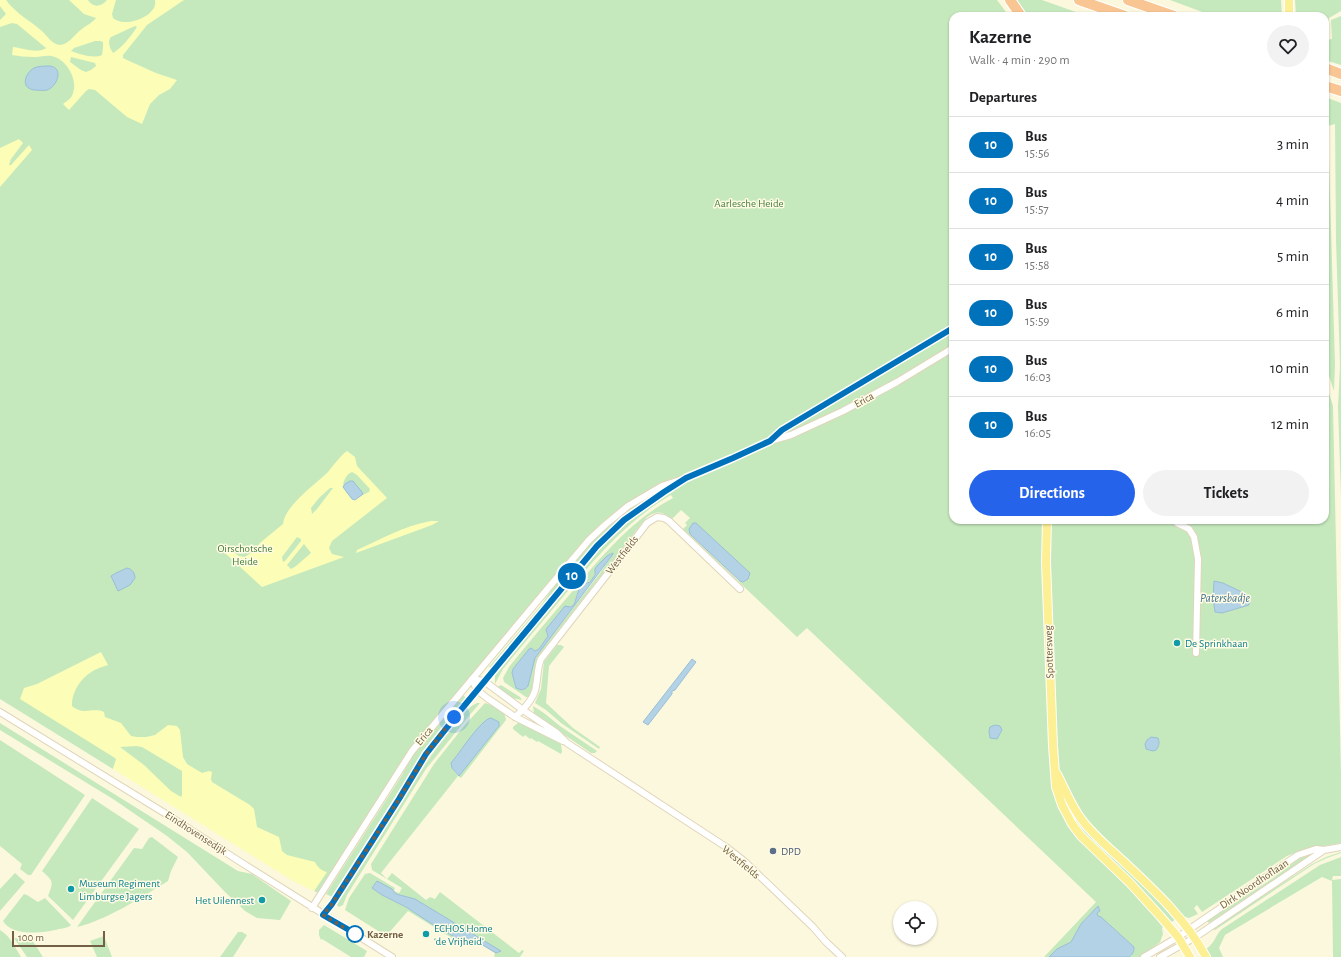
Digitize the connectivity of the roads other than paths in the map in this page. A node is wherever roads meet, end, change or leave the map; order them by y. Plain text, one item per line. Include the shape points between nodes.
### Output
1 (1010, 0) edge
2 (1079, 0) edge
3 (1128, 0) edge
4 (1151, 0) edge
5 (1289, 0) edge
6 (1018, 12) edge
7 (1114, 12) edge
8 (1162, 12) edge
9 (1173, 12) edge
10 (1290, 12) edge
11 (1329, 69) edge
12 (1339, 73) edge
13 (1329, 87) edge
14 (1339, 91) edge
15 (949, 330) edge
16 (949, 350) edge
17 (770, 441) junction
18 (686, 478) junction
19 (1044, 524) edge
20 (1047, 524) edge
21 (1179, 524) edge
22 (1046, 531) junction
23 (740, 589) dead end
24 (1196, 653) dead end
25 (472, 679) junction
26 (484, 681) junction
27 (477, 690) junction
28 (523, 710) junction
29 (0, 712) edge
30 (515, 717) junction
31 (567, 743) junction
32 (1056, 772) junction
33 (1341, 848) edge
34 (1324, 850) junction
35 (312, 908) junction
36 (323, 915) junction
37 (1188, 930) junction
38 (1178, 937) junction
39 (1194, 938) junction
40 (1183, 944) junction
41 (392, 957) edge
42 (842, 957) edge
43 (1144, 957) edge
44 (1160, 957) edge
45 (1190, 957) edge
46 (1206, 957) edge

1 - 6 highway
2 - 7 highway
3 - 8 highway
4 - 9 highway
5 - 10 main road
11 - 12 highway
13 - 14 highway
15 - 17 street, Erica via 782,430
16 - 17 street, Erica via 843,411 791,435
17 - 18 street, Erica
18 - 25 street, Erica via 645,495 615,516 589,540
18 - 26 street, Erica via 648,502 612,530
19 - 22 main road, Spottersweg
20 - 22 main road, Spottersweg
21 - 24 street via 1189,529 1194,537 1198,559
22 - 32 main road, Spottersweg
23 - 28 street, Westfields via 669,521 657,517 647,523 541,659 535,693
25 - 26 street, Westfields
25 - 27 street
25 - 35 street, Erica via 412,751
26 - 27 street, Erica
26 - 28 street, Westfields
27 - 30 street, Westfields
27 - 36 street, Erica via 426,754
28 - 30 street, Westfields
28 - 31 street, Westfields
29 - 35 street, Eindhovensedijk via 171,817
30 - 31 street, Westfields
31 - 42 street, Westfields via 744,861
32 - 37 main road, Spottersweg via 1082,820 1169,906
32 - 38 main road, Spottersweg via 1056,787 1072,824
33 - 34 street, Dirk Noordhoflaan
34 - 37 street, Dirk Noordhoflaan via 1316,849 1293,858
34 - 39 street, Dirk Noordhoflaan
35 - 36 street, Eindhovensedijk
36 - 41 street, Eindhovensedijk
37 - 38 street, Dirk Noordhoflaan
37 - 39 main road, Spottersweg
38 - 40 main road, Spottersweg
38 - 43 street, Dirk Noordhoflaan
39 - 40 street, Dirk Noordhoflaan
39 - 46 main road, Spottersweg
40 - 44 street, Dirk Noordhoflaan
40 - 45 main road, Spottersweg

